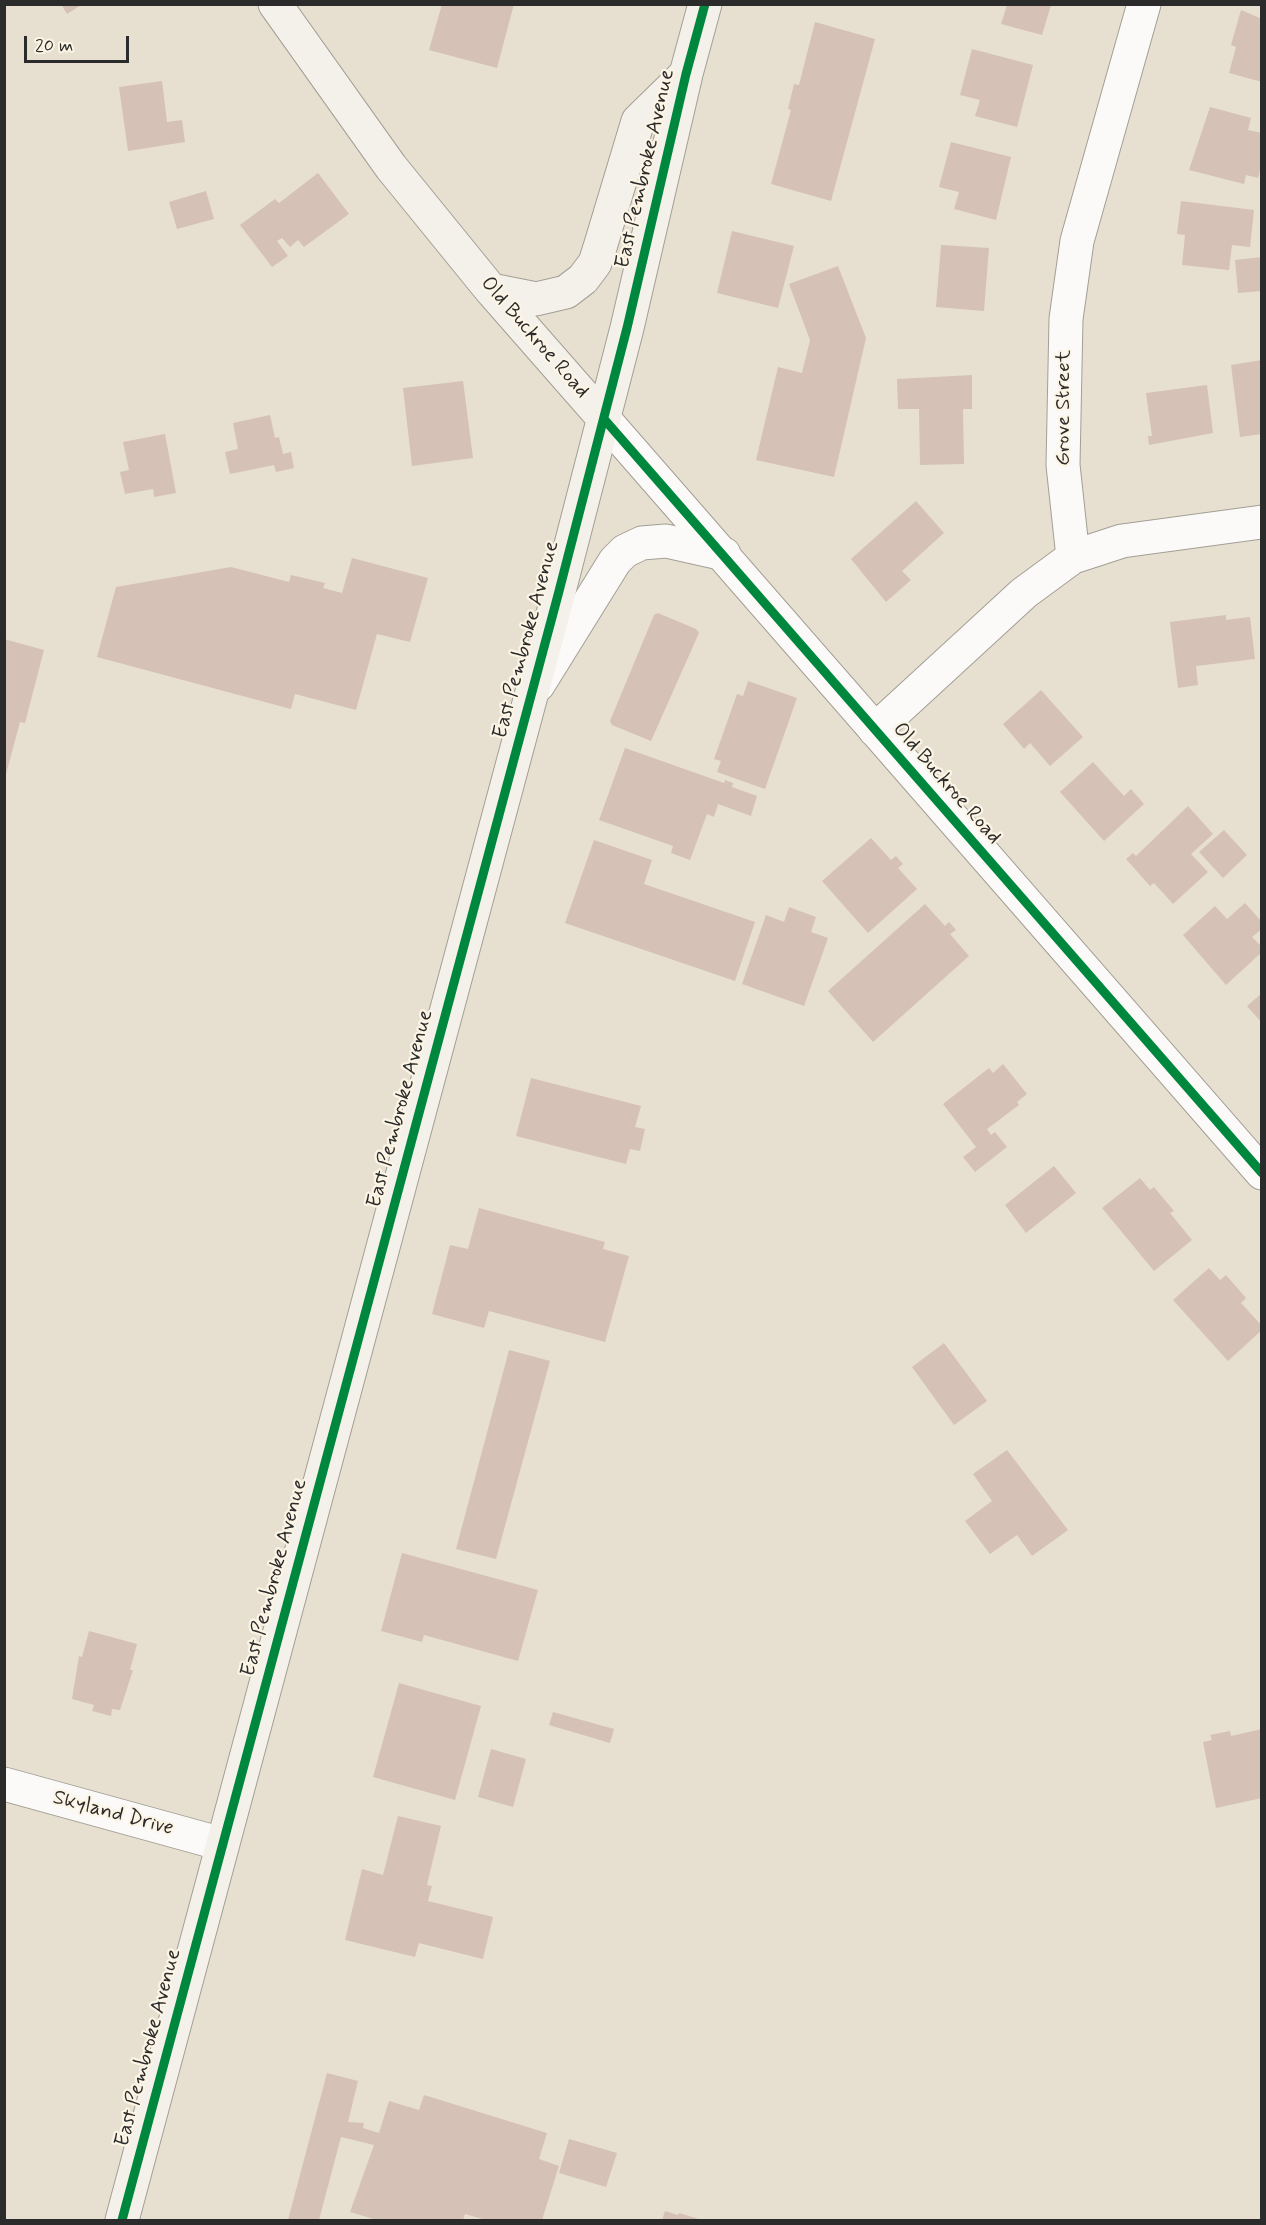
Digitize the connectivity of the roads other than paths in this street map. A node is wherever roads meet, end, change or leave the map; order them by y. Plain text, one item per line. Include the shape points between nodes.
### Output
1 (275, 4) edge
2 (705, 4) edge
3 (1143, 4) edge
4 (686, 74) junction
5 (491, 290) junction
6 (604, 419) junction
7 (1262, 522) edge
8 (724, 554) junction
9 (1073, 557) junction
10 (531, 695) junction
11 (875, 730) junction
12 (1262, 1173) edge
13 (4, 1784) edge
14 (222, 1844) junction
15 (122, 2220) edge

1 - 5 main road, Old Buckroe Road via 391,167
2 - 4 main road, East Pembroke Avenue
3 - 9 street, Grove Street via 1077,241 1066,319 1064,465
4 - 5 main road via 638,121 602,244 583,279 566,292 536,299
4 - 6 main road, East Pembroke Avenue
5 - 6 main road, Old Buckroe Road
6 - 8 street, Old Buckroe Road
6 - 10 main road, East Pembroke Avenue
7 - 9 street via 1122,541
8 - 10 street via 666,541 642,543 625,551
8 - 11 street, Old Buckroe Road
9 - 11 street via 1024,593
10 - 14 main road, East Pembroke Avenue
11 - 12 street, Old Buckroe Road
13 - 14 street, Skyland Drive
14 - 15 main road, East Pembroke Avenue

